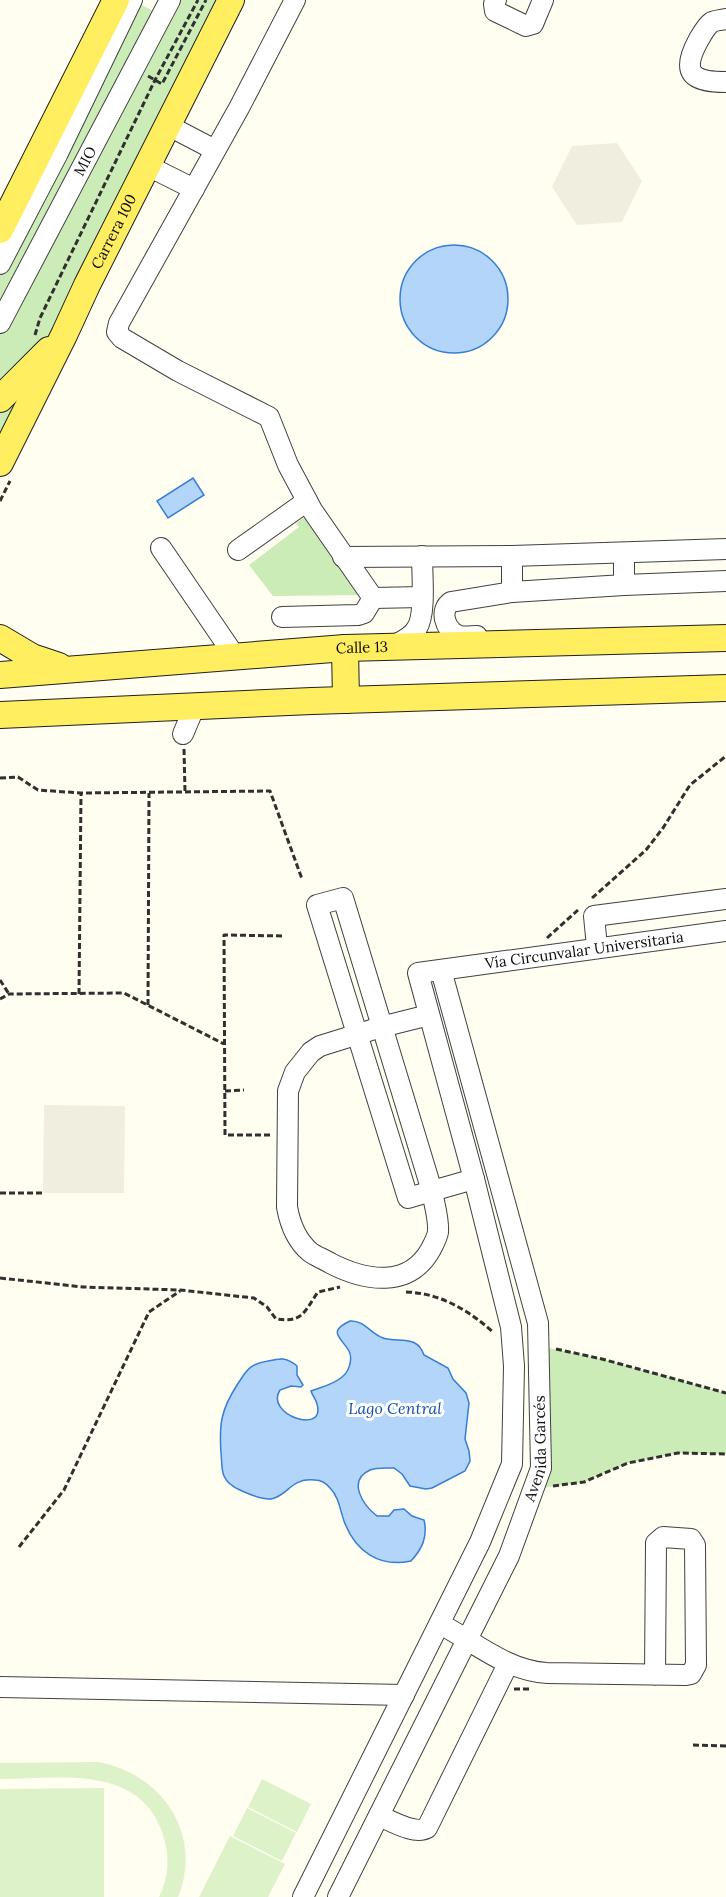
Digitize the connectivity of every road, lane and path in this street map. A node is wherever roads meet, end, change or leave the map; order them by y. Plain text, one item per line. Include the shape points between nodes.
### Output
1 (116, 0) edge
2 (132, 0) edge
3 (170, 0) edge
4 (198, 0) edge
5 (206, 0) edge
6 (231, 0) edge
7 (295, 0) edge
8 (496, 0) edge
9 (543, 0) edge
10 (726, 20) edge
11 (135, 68) junction
12 (155, 80) junction
13 (726, 82) edge
14 (169, 126) junction
15 (215, 150) junction
16 (148, 166) junction
17 (194, 189) junction
18 (0, 230) edge
19 (0, 264) edge
20 (0, 323) edge
21 (64, 335) junction
22 (34, 336) dead end
23 (0, 399) edge
24 (0, 464) edge
25 (307, 501) junction
26 (161, 548) dead end
27 (726, 549) edge
28 (238, 550) dead end
29 (624, 553) junction
30 (422, 556) junction
31 (512, 556) junction
32 (343, 557) junction
33 (726, 581) edge
34 (624, 585) junction
35 (512, 592) junction
36 (422, 597) junction
37 (373, 598) junction
38 (282, 617) dead end
39 (0, 638) edge
40 (726, 638) edge
41 (510, 644) junction
42 (391, 647) junction
43 (345, 648) junction
44 (234, 656) junction
45 (68, 669) junction
46 (0, 675) edge
47 (726, 688) edge
48 (346, 700) junction
49 (194, 708) junction
50 (0, 715) edge
51 (183, 734) joint
52 (726, 756) edge
53 (0, 778) edge
54 (185, 792) junction
55 (81, 793) junction
56 (149, 793) junction
57 (302, 879) dead end
58 (726, 899) edge
59 (726, 932) edge
60 (284, 936) dead end
61 (597, 947) junction
62 (525, 957) junction
63 (441, 970) junction
64 (418, 973) joint
65 (0, 980) edge
66 (9, 993) junction
67 (79, 993) junction
68 (0, 999) edge
69 (148, 1005) junction
70 (429, 1015) junction
71 (381, 1027) junction
72 (357, 1035) junction
73 (224, 1044) junction
74 (244, 1090) dead end
75 (225, 1091) junction
76 (287, 1135) junction
77 (474, 1179) junction
78 (432, 1191) junction
79 (0, 1193) edge
80 (43, 1193) dead end
81 (0, 1278) edge
82 (343, 1287) dead end
83 (180, 1290) junction
84 (398, 1293) dead end
85 (540, 1355) junction
86 (513, 1357) junction
87 (726, 1393) edge
88 (726, 1454) edge
89 (535, 1488) junction
90 (480, 1542) junction
91 (20, 1548) dead end
92 (509, 1556) junction
93 (440, 1624) junction
94 (468, 1639) junction
95 (508, 1664) junction
96 (655, 1675) junction
97 (0, 1687) edge
98 (404, 1695) junction
99 (693, 1745) dead end
100 (726, 1746) edge
101 (379, 1816) junction
102 (303, 1897) edge
103 (338, 1897) edge

1 - 18 main road
2 - 19 street, MIO
3 - 11 street, MIO
4 - 12 path
5 - 12 path via 162,84
6 - 14 main road, Carrera 100
7 - 15 street
8 - 9 street via 495,11 526,26 533,24
10 - 13 street via 713,21 704,30 688,63 696,77 707,82
11 - 12 path
11 - 20 street, MIO
12 - 22 path
14 - 15 street
14 - 16 main road, Carrera 100
15 - 17 street
16 - 17 street
16 - 21 main road, Carrera 100
17 - 25 street via 119,323 118,335 268,417
21 - 23 main road
21 - 24 main road, Carrera 100
25 - 28 street
25 - 32 street
26 - 44 street
27 - 29 street
29 - 31 street
29 - 34 street
30 - 31 street
30 - 32 street
30 - 36 street
31 - 35 street
32 - 37 street
33 - 34 street
34 - 35 street
35 - 41 street via 451,602 444,613 448,625 459,636 500,635
36 - 37 street
36 - 42 street via 417,628
37 - 38 street via 364,613 358,615
39 - 45 main road via 32,657
40 - 41 main road, Calle 13
41 - 42 main road, Calle 13
42 - 43 main road, Calle 13
43 - 44 main road, Calle 13
43 - 48 main road
44 - 45 main road, Calle 13
45 - 46 main road, Calle 13
47 - 48 main road
48 - 49 main road
49 - 50 main road
49 - 51 street
51 - 54 path
52 - 62 path via 690,785 646,850
53 - 55 path via 18,777 38,790
54 - 56 path
54 - 57 path via 270,791
55 - 56 path
55 - 67 path
56 - 69 path
58 - 61 street via 594,916
59 - 61 street, Vía Circunvalar Universitaria
60 - 73 path via 224,934
61 - 62 street, Vía Circunvalar Universitaria
62 - 63 street, Vía Circunvalar Universitaria
63 - 64 street, Vía Circunvalar Universitaria
63 - 85 street, Avenida Garcés via 538,1323
64 - 70 street, Avenida Garcés
65 - 66 path
66 - 67 path
66 - 68 path
67 - 69 path via 124,993
69 - 73 path
70 - 71 street
70 - 77 street, Avenida Garcés
71 - 72 street
71 - 72 street via 343,898 317,905
71 - 78 street
72 - 76 street via 320,1046 295,1072 288,1091
72 - 78 street via 408,1198
73 - 75 path
74 - 75 path
75 - 76 path via 225,1135
76 - 78 street via 287,1207 296,1236 310,1253 352,1273 388,1278 409,1273 425,1260 438,1234
77 - 78 street
77 - 86 street, Avenida Garcés via 511,1327
79 - 80 path
81 - 83 path via 83,1287
82 - 83 path via 318,1292 302,1315 291,1321 276,1319 254,1298
83 - 91 path via 149,1312 64,1490
84 - 86 path via 422,1293 445,1299 482,1323
85 - 86 street
85 - 87 path via 602,1359
85 - 89 street, Avenida Garcés via 541,1468
86 - 90 street, Avenida Garcés via 512,1464
88 - 89 path via 678,1453 628,1463 584,1482
89 - 92 street, Avenida Garcés
90 - 92 street
90 - 93 street, Avenida Garcés
92 - 94 street, Avenida Garcés
93 - 94 street
93 - 98 street, Avenida Garcés
94 - 95 street
94 - 101 street, Avenida Garcés
95 - 96 street via 534,1672
95 - 101 street via 427,1828 415,1830
96 - 96 street via 686,1675 695,1668 695,1545 691,1539 663,1537 656,1543
97 - 98 street
98 - 102 street, Avenida Garcés
99 - 100 path
101 - 103 street, Avenida Garcés

